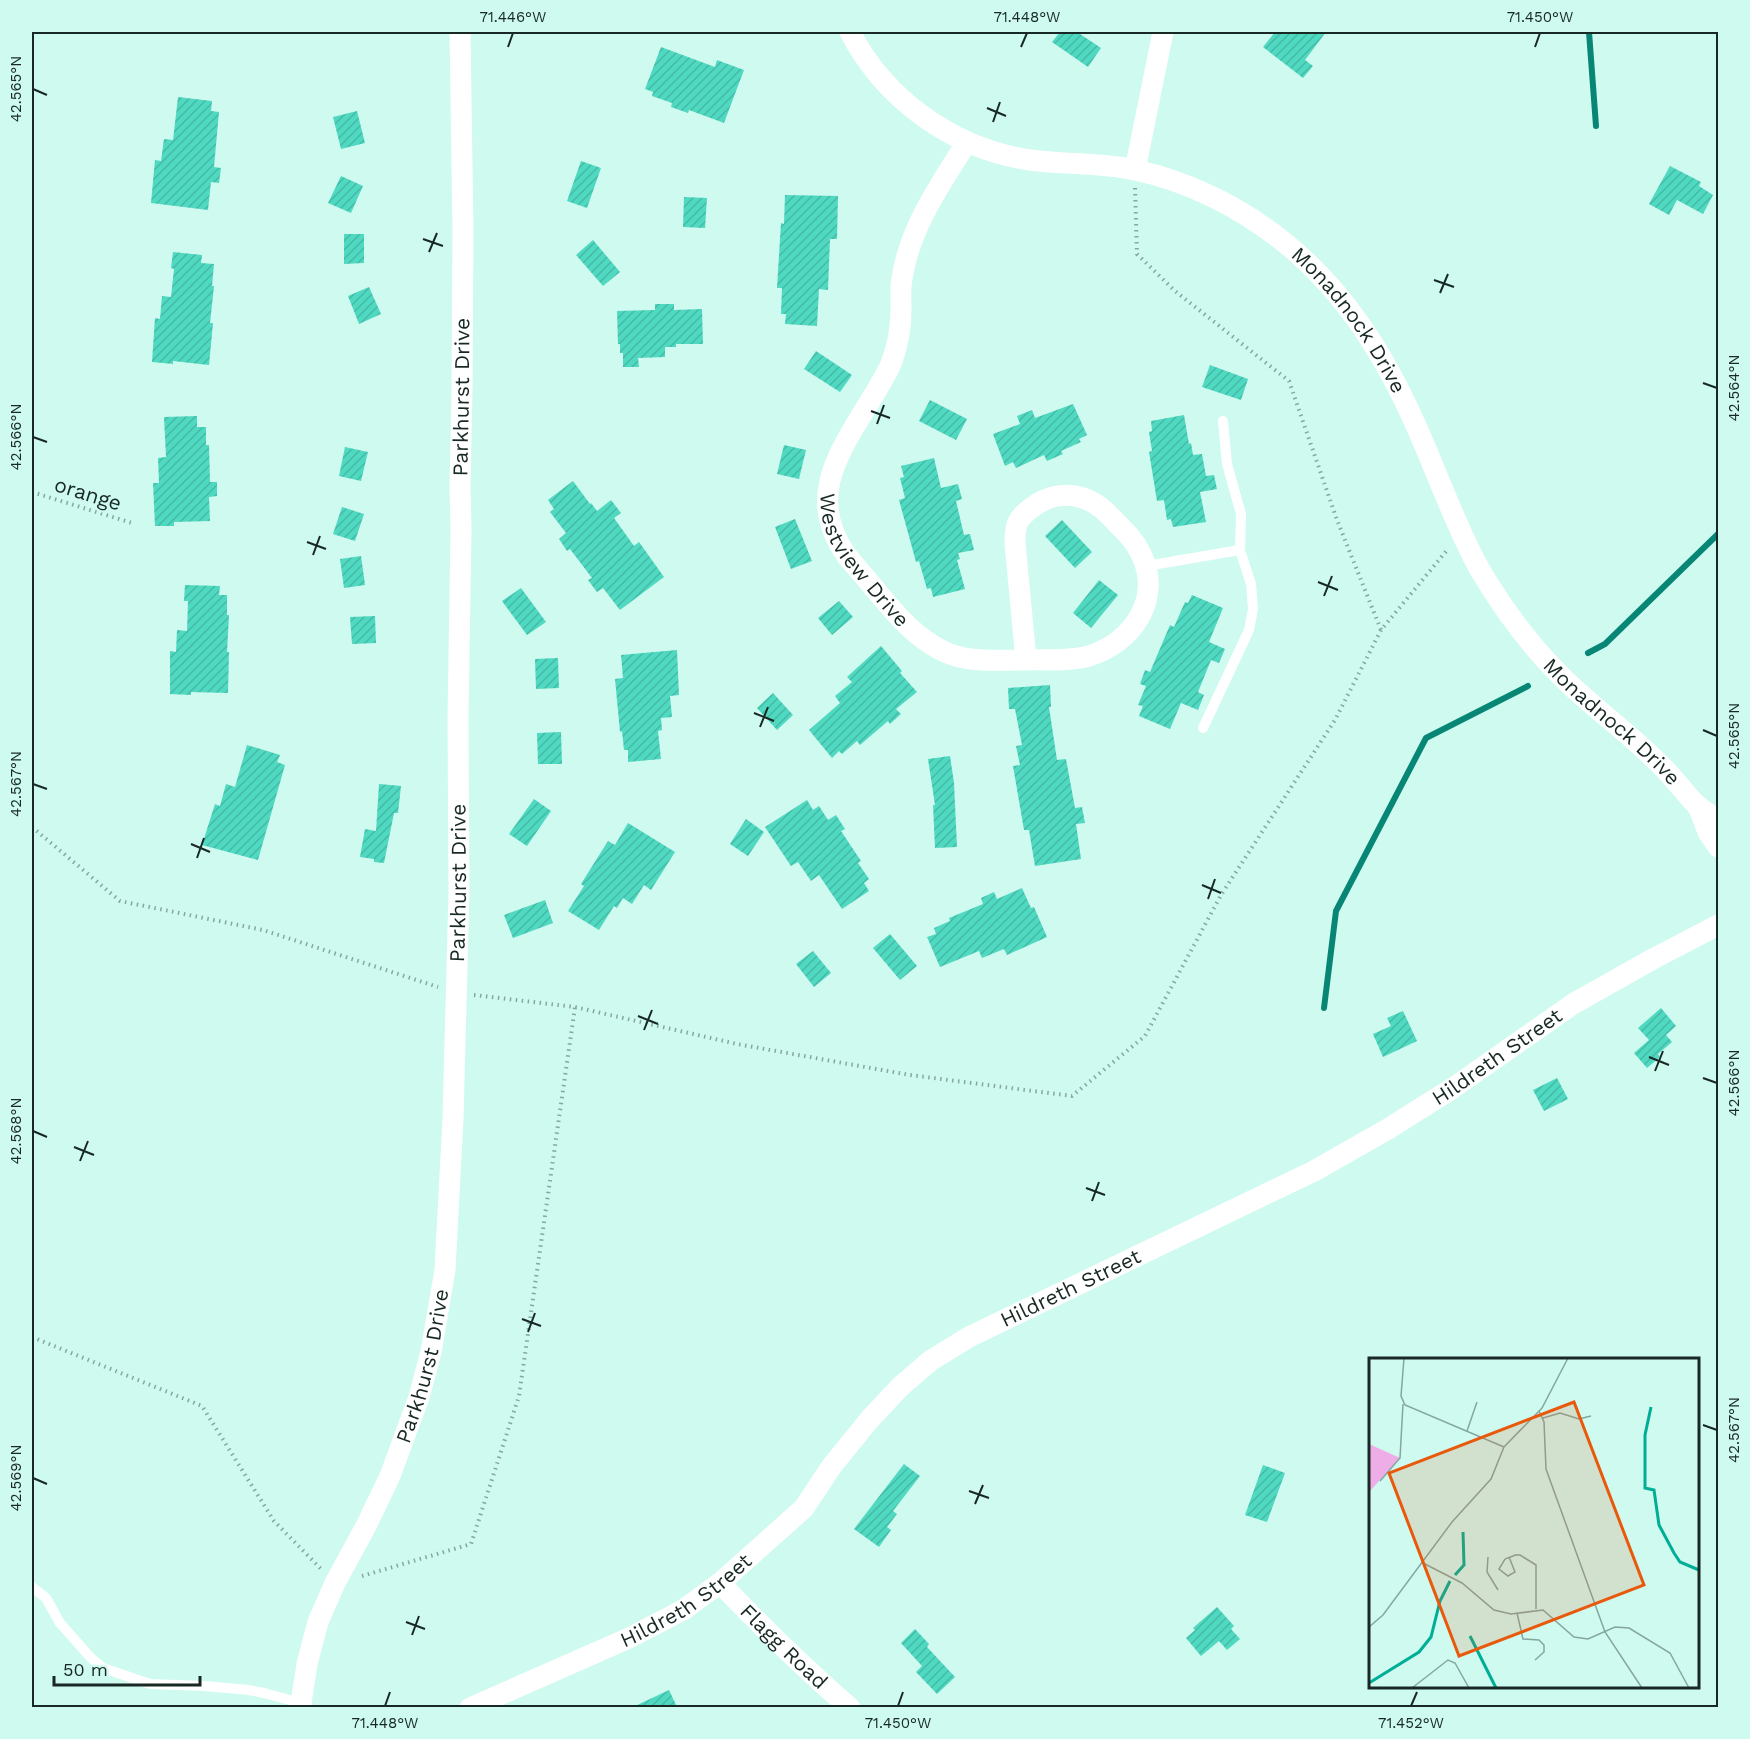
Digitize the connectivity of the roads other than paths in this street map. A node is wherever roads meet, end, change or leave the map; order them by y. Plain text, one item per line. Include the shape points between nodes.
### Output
1 (460, 32) edge
2 (850, 32) edge
3 (1163, 32) edge
4 (967, 142) junction
5 (1135, 170) junction
6 (1223, 421) dead end
7 (1240, 550) junction
8 (1146, 566) junction
9 (1026, 660) junction
10 (1203, 728) dead end
11 (1698, 806) junction
12 (1719, 820) edge
13 (1719, 847) edge
14 (1719, 925) edge
15 (720, 1583) junction
16 (32, 1587) edge
17 (302, 1705) edge
18 (470, 1707) edge
19 (850, 1707) edge

1 - 17 street, Parkhurst Drive via 459,892 445,1270 420,1397 390,1476 318,1622
2 - 4 street, Monadnock Drive via 875,71 902,99
3 - 5 street
4 - 5 street, Monadnock Drive via 1030,160
4 - 9 street, Westview Drive via 930,200 909,246 895,352 833,469 828,484 828,511 833,531 846,554 911,630 942,651 966,658
5 - 11 street, Monadnock Drive via 1186,186 1234,208 1286,243 1337,292 1368,335 1402,396 1461,532 1497,598 1545,659 1659,763
6 - 7 lane via 1227,464 1241,514
7 - 8 lane
7 - 10 lane via 1251,584 1253,609 1249,630
8 - 9 street, Westview Drive via 1144,608 1134,627 1119,641 1086,657
8 - 9 street, Westview Drive via 1131,538 1087,498 1059,495 1027,511 1019,519 1015,543
11 - 12 street, Monadnock Drive
11 - 13 street, Monadnock Drive
14 - 15 street, Hildreth Street via 1573,1004 1444,1094 1314,1171 969,1337 930,1361 870,1419 804,1508
15 - 18 street, Hildreth Street via 683,1610 629,1638
15 - 19 street, Flagg Road via 792,1657
16 - 17 lane via 46,1598 60,1623 103,1668 150,1684 249,1690

